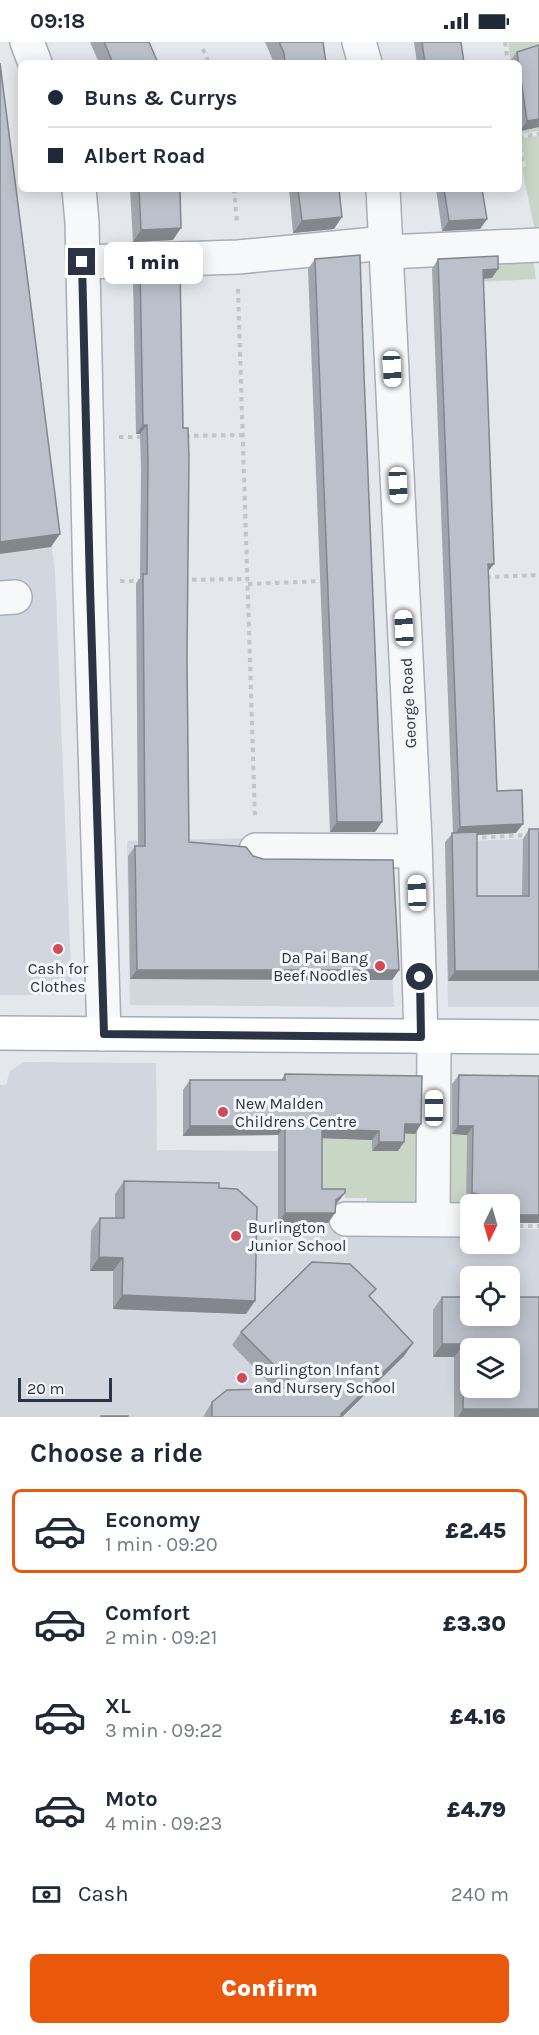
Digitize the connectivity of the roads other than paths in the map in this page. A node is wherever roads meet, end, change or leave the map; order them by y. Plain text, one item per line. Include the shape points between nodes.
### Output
1 (27, 42) edge
2 (359, 42) edge
3 (34, 60) edge
4 (364, 60) edge
5 (79, 192) edge
6 (383, 192) edge
7 (539, 245) edge
8 (387, 248) junction
9 (82, 262) junction
10 (256, 850) road end
11 (415, 851) junction
12 (0, 1033) edge
13 (104, 1034) junction
14 (428, 1037) junction
15 (539, 1037) edge
16 (346, 1219) dead end
17 (433, 1219) junction
18 (460, 1220) edge

1 - 3 street
2 - 4 street
5 - 9 street
6 - 8 street, George Road
7 - 8 street
8 - 9 street
8 - 11 street, George Road
9 - 13 street
10 - 11 street
11 - 14 street, George Road
12 - 13 main road
13 - 14 main road
14 - 15 main road
14 - 17 street, George Road
16 - 17 street
17 - 18 street

